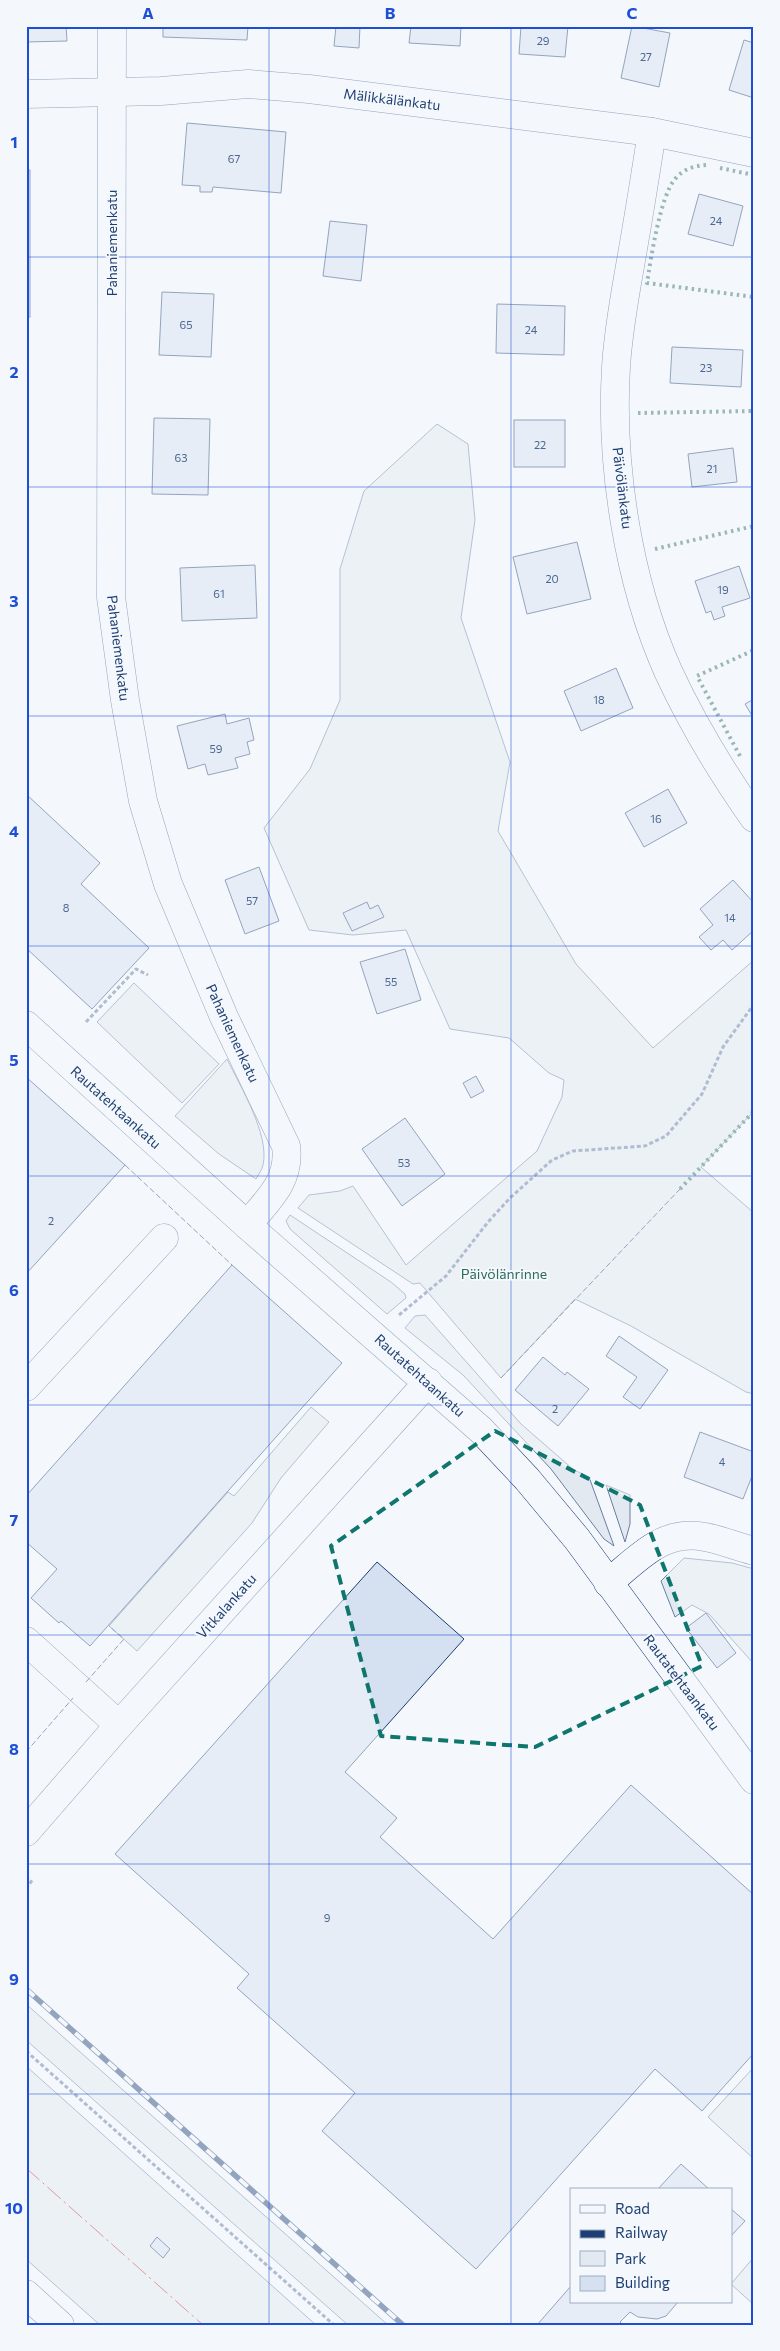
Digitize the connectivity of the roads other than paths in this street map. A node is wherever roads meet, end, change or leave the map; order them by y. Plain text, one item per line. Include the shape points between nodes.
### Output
1 (112, 26) edge
2 (111, 92) junction
3 (26, 94) edge
4 (652, 132) junction
5 (754, 153) edge
6 (754, 818) edge
7 (26, 1025) edge
8 (247, 1225) junction
9 (164, 1238) dead end
10 (428, 1382) junction
11 (26, 1387) edge
12 (754, 1551) edge
13 (608, 1583) junction
14 (26, 1641) edge
15 (119, 1725) junction
16 (754, 1780) edge
17 (26, 1832) edge
18 (26, 2294) edge
19 (60, 2325) edge

1 - 2 street, Pahaniemenkatu
2 - 3 street, Mälikkälänkatu
2 - 4 street, Mälikkälänkatu via 248,84
2 - 8 street, Pahaniemenkatu via 111,597 143,800 168,884 224,1017 286,1146 287,1169 281,1184
4 - 5 street, Mälikkälänkatu
4 - 6 street, Päivölänkatu via 616,368 616,424 624,515 639,585 668,670 711,753
7 - 8 street, Rautatehtaankatu
8 - 10 street, Rautatehtaankatu
9 - 11 street
10 - 13 street, Rautatehtaankatu via 481,1430 527,1479 577,1539
10 - 15 street, Vitkalankatu
12 - 13 street via 704,1537 680,1535 659,1543
13 - 16 street, Rautatehtaankatu
14 - 15 street
15 - 17 street, Vitkalankatu
18 - 19 street

